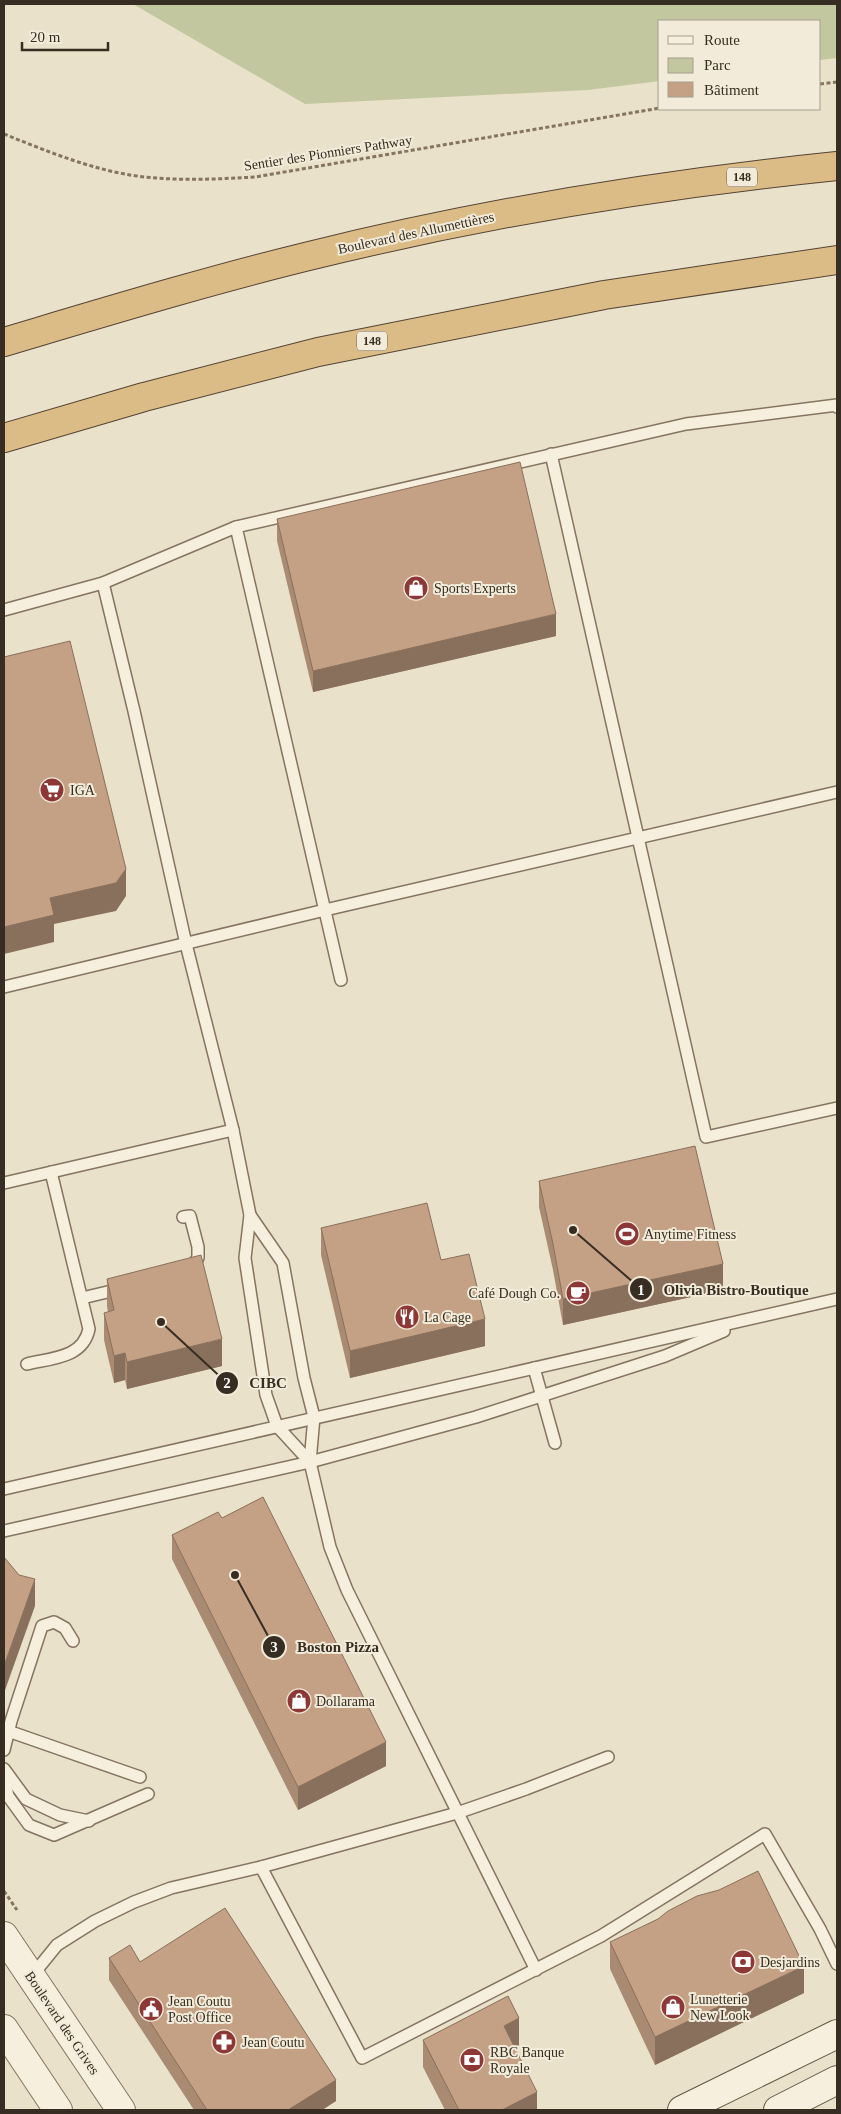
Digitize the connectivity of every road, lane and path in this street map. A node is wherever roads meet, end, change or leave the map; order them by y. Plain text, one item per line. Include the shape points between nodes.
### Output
1 (837, 82) edge
2 (821, 84) edge
3 (658, 108) edge
4 (4, 134) edge
5 (837, 166) edge
6 (837, 260) edge
7 (4, 342) edge
8 (837, 406) edge
9 (4, 438) edge
10 (551, 454) junction
11 (236, 527) junction
12 (103, 583) junction
13 (4, 610) edge
14 (837, 792) edge
15 (638, 838) junction
16 (325, 910) junction
17 (186, 944) junction
18 (341, 980) dead end
19 (4, 987) edge
20 (837, 1108) edge
21 (233, 1130) junction
22 (51, 1172) junction
23 (4, 1183) edge
24 (250, 1215) junction
25 (183, 1218) dead end
26 (182, 1273) edge
27 (130, 1286) edge
28 (82, 1298) junction
29 (837, 1299) edge
30 (749, 1320) junction
31 (27, 1364) dead end
32 (534, 1368) junction
33 (541, 1395) junction
34 (314, 1417) junction
35 (276, 1426) junction
36 (555, 1443) dead end
37 (310, 1462) junction
38 (4, 1489) edge
39 (4, 1531) edge
40 (73, 1641) dead end
41 (8, 1731) junction
42 (4, 1750) edge
43 (608, 1757) dead end
44 (4, 1769) edge
45 (140, 1777) dead end
46 (4, 1778) edge
47 (148, 1794) dead end
48 (457, 1813) junction
49 (88, 1822) junction
50 (261, 1866) junction
51 (4, 1936) edge
52 (837, 1964) edge
53 (536, 1970) junction
54 (31, 1977) junction
55 (4, 2029) edge
56 (837, 2034) edge
57 (837, 2080) edge
58 (58, 2110) edge
59 (121, 2110) edge
60 (682, 2110) edge
61 (778, 2110) edge

1 - 2 path
3 - 4 path, Sentier des Pionniers Pathway via 256,177 200,180 144,177 92,166
5 - 7 highway, Boulevard des Allumettières / 148 via 648,188 486,217 193,286
6 - 9 highway, 148 via 604,295 318,352 144,397
8 - 10 lane via 686,424
10 - 11 lane
10 - 15 lane
11 - 12 lane
11 - 16 lane
12 - 13 lane
12 - 17 lane
14 - 15 lane
15 - 16 lane
15 - 20 lane via 706,1137
16 - 17 lane
16 - 18 lane
17 - 19 lane
17 - 21 lane
21 - 22 lane
21 - 24 lane
22 - 23 lane
22 - 28 lane
24 - 34 lane via 283,1264
24 - 35 lane via 245,1258 266,1394
25 - 26 lane via 190,1216 198,1258
27 - 28 lane
28 - 31 lane via 89,1329 81,1347 72,1353
29 - 30 lane
30 - 32 lane
30 - 33 lane via 665,1356
32 - 33 lane
32 - 34 lane
33 - 36 lane
33 - 37 lane via 476,1417
34 - 35 lane
34 - 37 lane
35 - 37 lane
35 - 38 lane
37 - 39 lane
37 - 48 lane via 330,1547 347,1590
40 - 41 lane via 65,1628 54,1622 42,1626
41 - 42 lane
41 - 45 lane
43 - 48 lane
44 - 49 lane via 26,1799 60,1815
46 - 49 lane via 8,1796 29,1825 54,1835
47 - 49 lane
48 - 50 lane
48 - 53 lane
50 - 53 lane via 362,2058
50 - 54 lane via 171,1888 134,1902 57,1945
51 - 54 street, Boulevard des Grives
52 - 53 lane via 765,1834 601,1936
54 - 59 street, Boulevard des Grives
55 - 58 street
56 - 60 street
57 - 61 street

